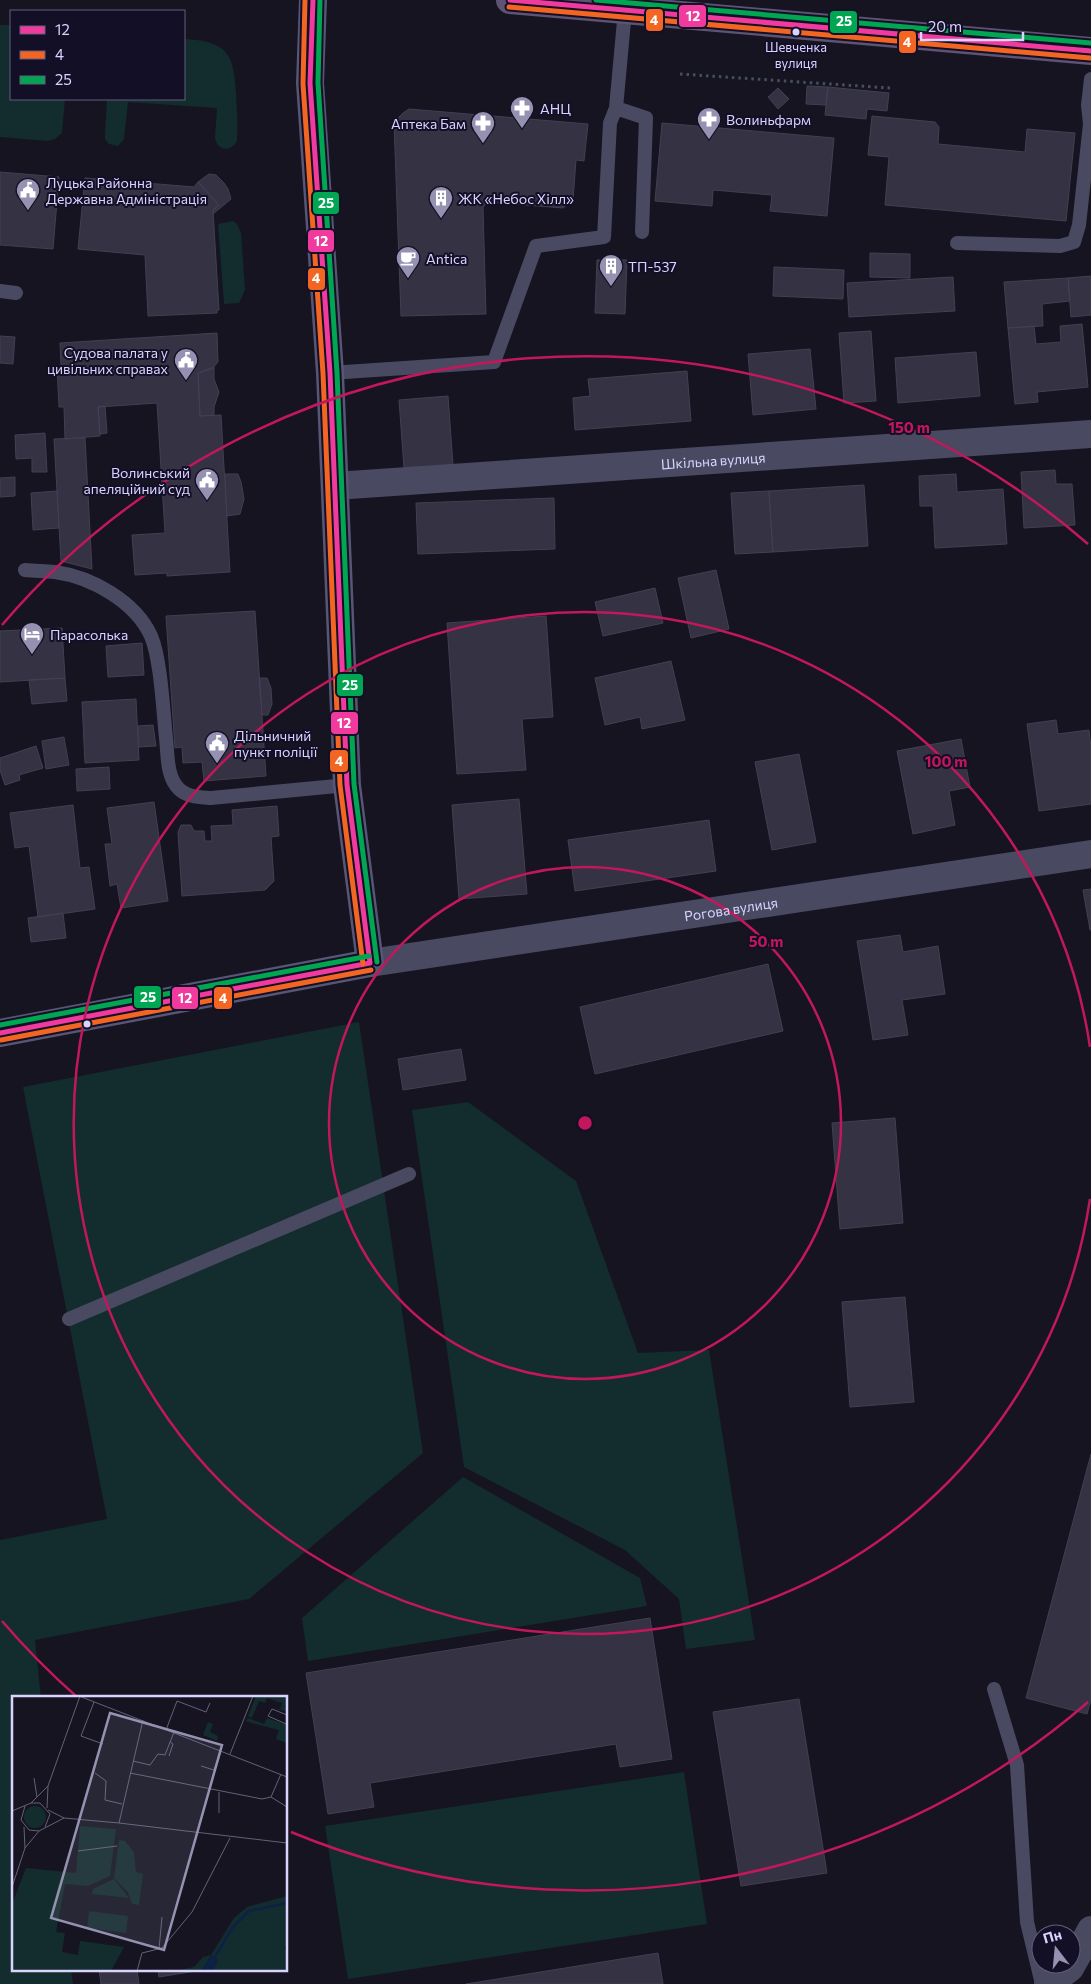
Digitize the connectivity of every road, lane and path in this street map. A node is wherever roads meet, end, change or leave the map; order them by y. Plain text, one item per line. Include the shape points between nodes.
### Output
1 (313, 0) edge
2 (510, 0) edge
3 (549, 2) edge
4 (625, 10) junction
5 (1091, 51) edge
6 (680, 74) dead end
7 (1091, 79) edge
8 (890, 88) dead end
9 (616, 108) junction
10 (642, 232) dead end
11 (957, 243) dead end
12 (0, 291) edge
13 (16, 292) dead end
14 (330, 373) junction
15 (1091, 434) edge
16 (335, 486) junction
17 (25, 570) dead end
18 (347, 786) junction
19 (1091, 854) edge
20 (370, 964) junction
21 (0, 1033) edge
22 (409, 1174) dead end
23 (69, 1319) dead end
24 (994, 1688) dead end
25 (1091, 1930) edge
26 (1042, 1984) edge
27 (1048, 1984) edge

1 - 14 main road via 310,83
2 - 3 main road
3 - 4 main road
4 - 5 main road
4 - 9 lane
6 - 8 path
7 - 11 lane via 1090,124 1074,242 1060,246
9 - 10 lane via 646,118
9 - 14 lane via 610,123 604,237 536,246 494,362
12 - 13 lane
14 - 16 main road
15 - 16 street, Шкільна вулиця
16 - 18 main road
17 - 18 lane via 56,572 87,581 138,615 151,636 157,659 170,771 180,790 197,797 211,798
18 - 20 main road
19 - 20 street, Рогова вулиця
20 - 21 main road
22 - 23 lane
24 - 26 lane via 1018,1765 1027,1922
25 - 27 street via 1070,1968

